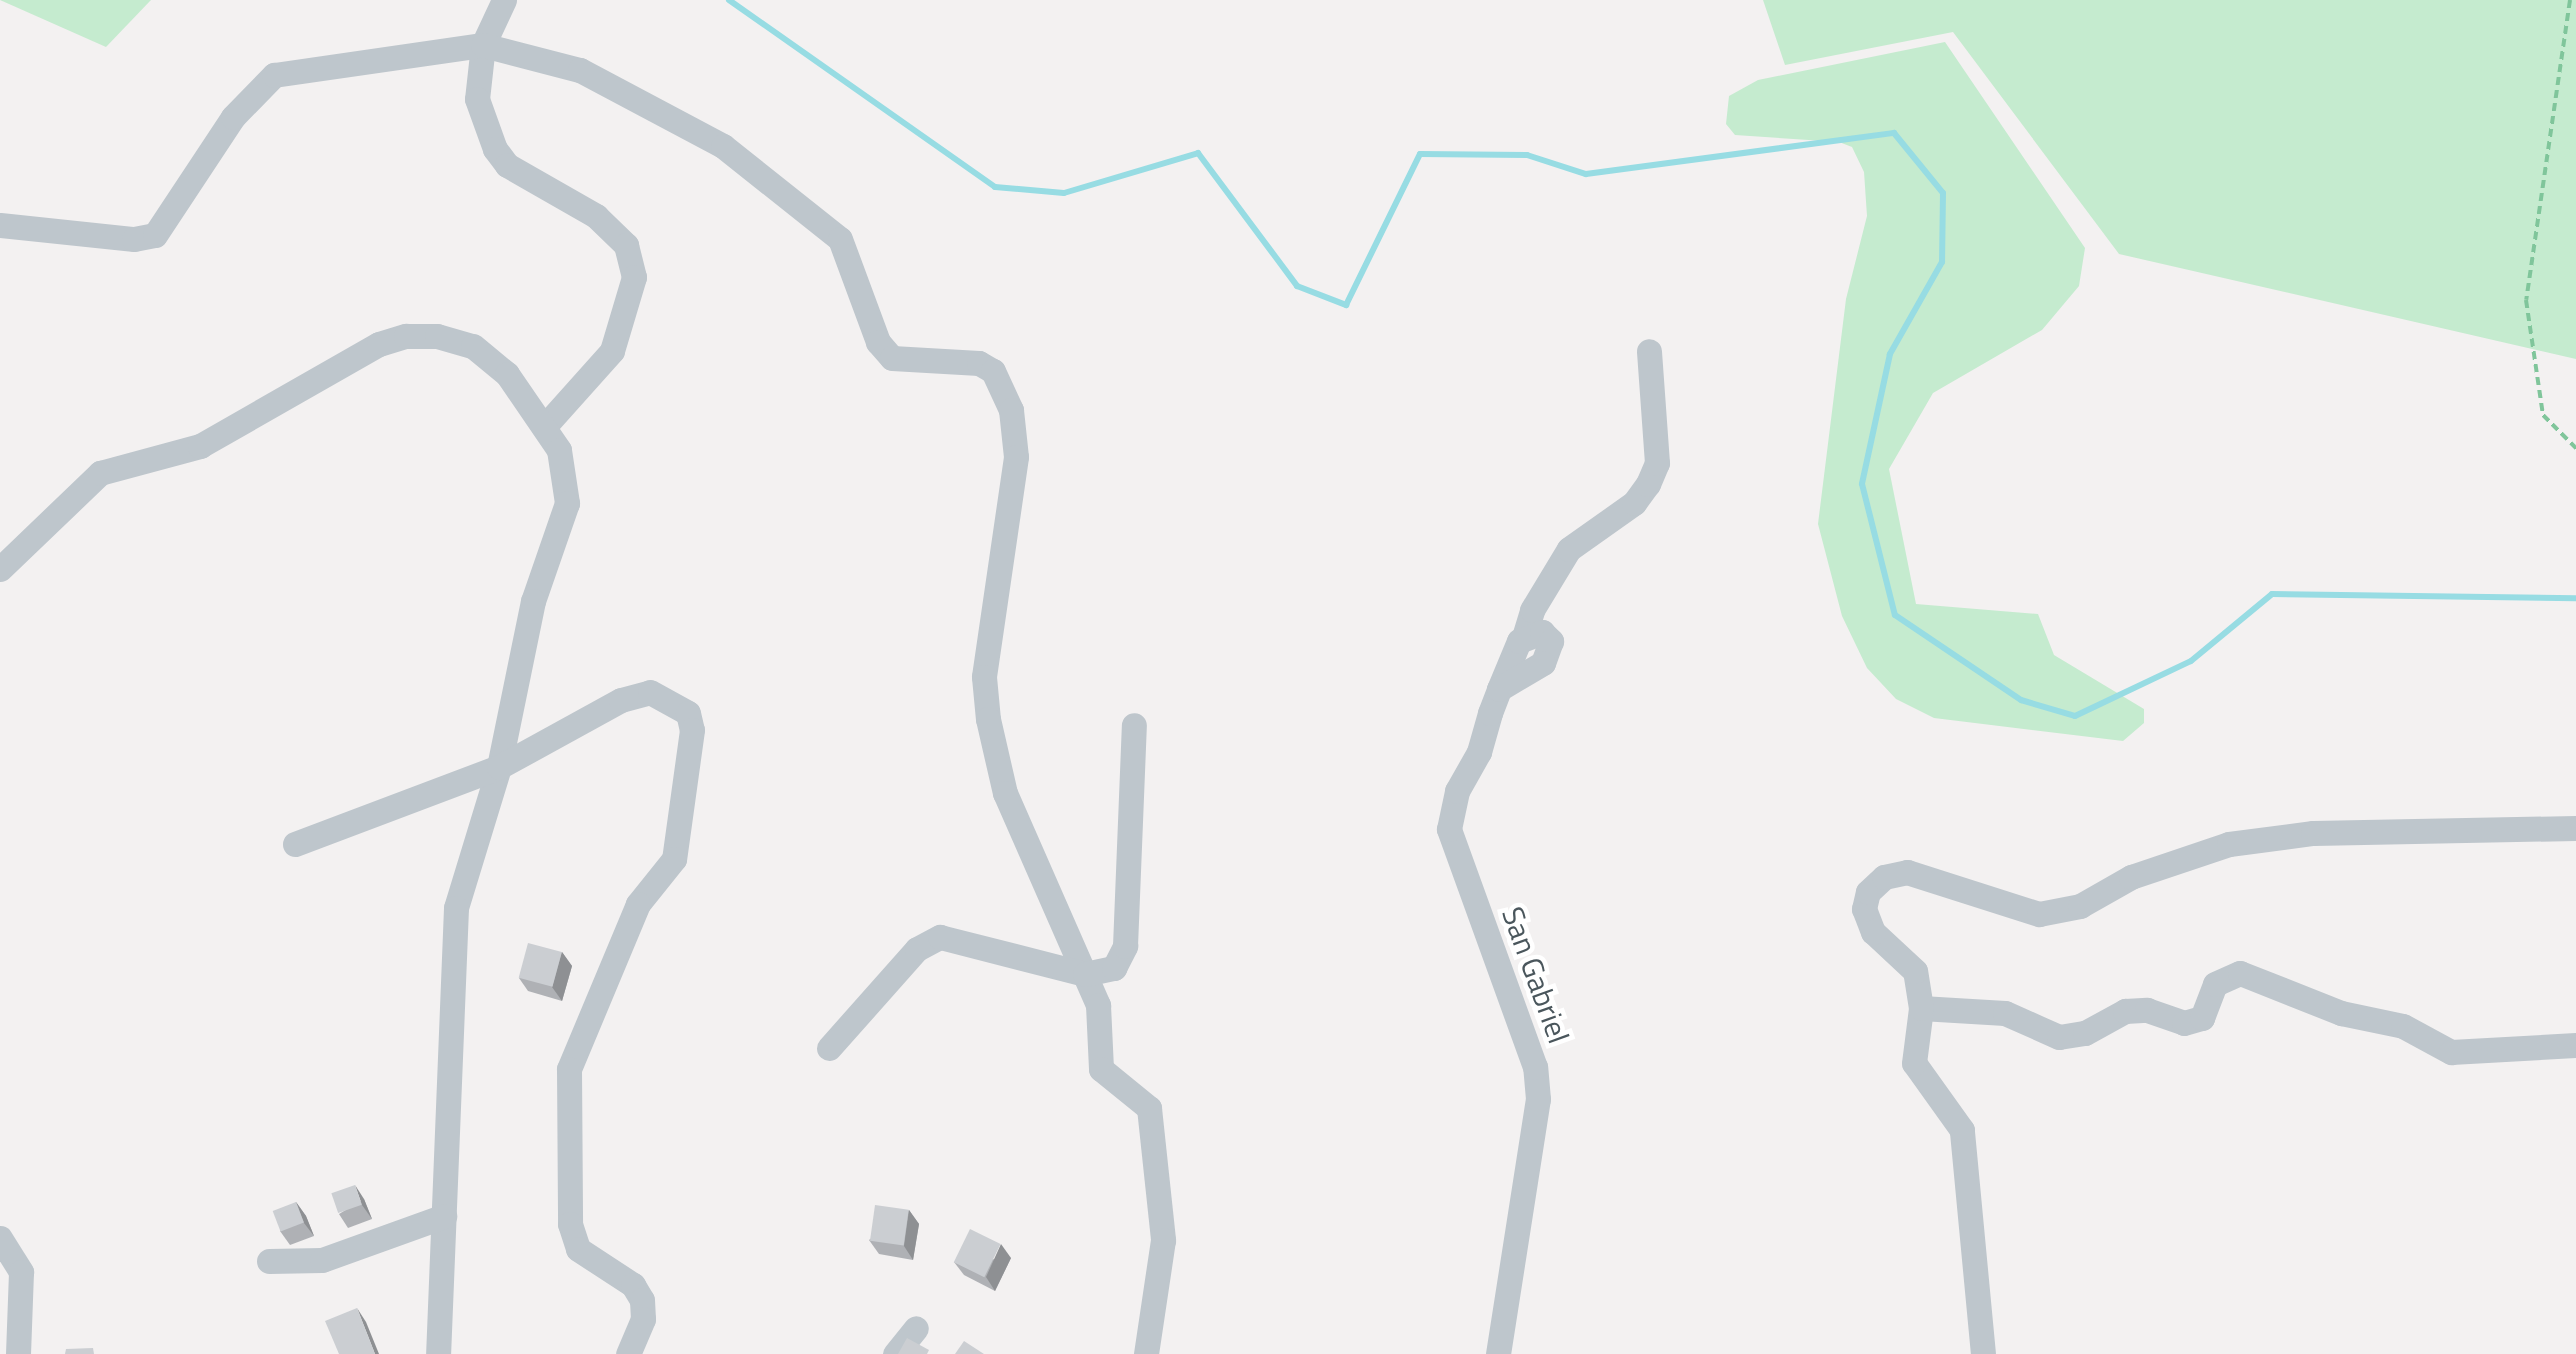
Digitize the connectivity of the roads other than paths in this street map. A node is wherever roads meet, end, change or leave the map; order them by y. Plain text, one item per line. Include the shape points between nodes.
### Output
1 (504, 0) edge
2 (483, 45) junction
3 (0, 225) edge
4 (1649, 351) dead end
5 (544, 428) junction
6 (0, 569) edge
7 (1134, 725) dead end
8 (498, 767) junction
9 (2576, 828) edge
10 (296, 844) dead end
11 (1085, 974) junction
12 (1921, 1008) junction
13 (2576, 1045) edge
14 (828, 1048) dead end
15 (444, 1216) junction
16 (0, 1238) edge
17 (269, 1260) dead end
18 (916, 1328) dead end
19 (18, 1354) edge
20 (438, 1354) edge
21 (628, 1354) edge
22 (895, 1354) edge
23 (1146, 1354) edge
24 (1498, 1354) edge
25 (1983, 1354) edge

1 - 2 street
2 - 3 street via 274,76 233,118 155,234 134,239
2 - 5 street via 477,99 496,148 532,181 596,216 626,245 634,277 612,351
2 - 11 street via 580,70 723,146 840,238 878,342 892,358 978,364 1003,384 1016,458 986,659 988,719 1006,793
4 - 24 street, San Gabriel via 1657,463 1634,503 1568,549 1532,610 1480,752 1457,791 1449,828 1535,1067 1538,1100
5 - 6 street via 507,374 472,346 406,336 379,344 200,446 100,473
5 - 8 street via 567,474 568,503 517,658
7 - 11 street via 1125,946 1114,968
8 - 10 street
8 - 15 street via 456,908
8 - 21 street via 621,700 650,692 688,712 692,730 674,860 638,904 569,1069 570,1224 578,1249 633,1285 642,1300 642,1320
9 - 12 street via 2313,833 2230,844 2132,877 2080,906 2040,914 1906,872 1884,877 1868,892 1864,909 1873,932 1916,971
11 - 14 street via 940,937 917,949
11 - 23 street via 1104,1030 1102,1069 1149,1108 1154,1132 1153,1188 1163,1240
12 - 13 street via 2005,1013 2059,1037 2085,1033 2125,1011 2146,1010 2184,1023 2202,1018 2215,984 2240,973 2341,1013 2403,1026 2451,1052
12 - 25 street via 1914,1063 1962,1130
15 - 17 street via 322,1260
15 - 20 street
16 - 19 street via 21,1272
18 - 22 street

